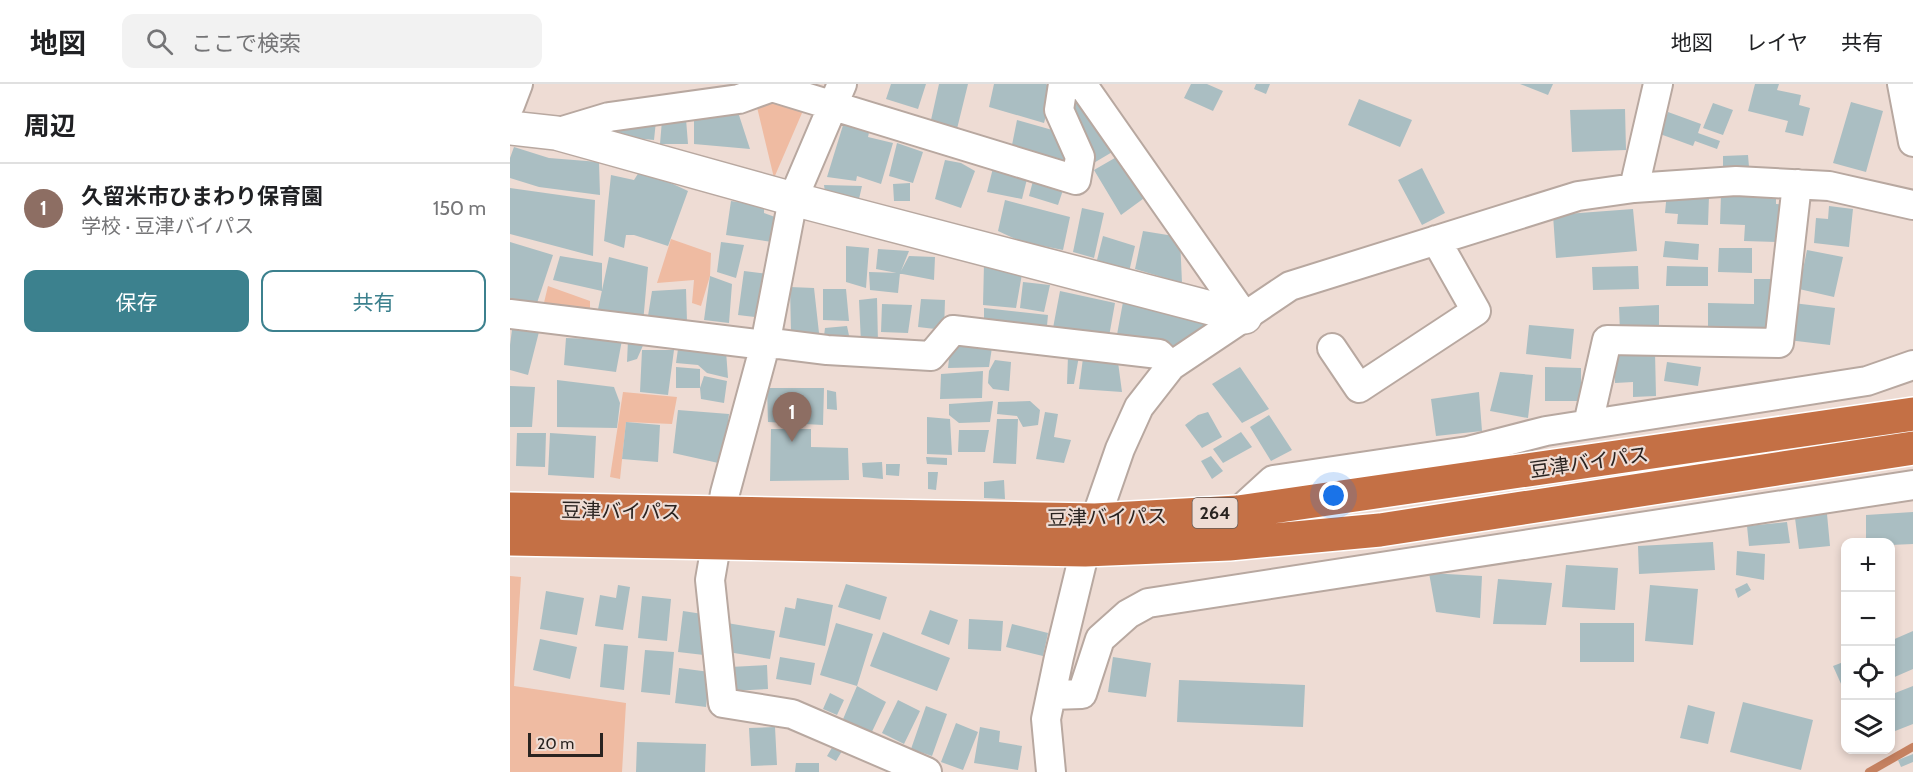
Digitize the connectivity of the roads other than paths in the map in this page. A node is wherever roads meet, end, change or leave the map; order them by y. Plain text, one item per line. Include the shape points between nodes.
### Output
1 (518, 84) edge
2 (1063, 84) edge
3 (1082, 84) edge
4 (1658, 84) edge
5 (1902, 84) edge
6 (837, 95) edge
7 (510, 105) edge
8 (510, 128) edge
9 (556, 133) junction
10 (1913, 142) edge
11 (1797, 184) junction
12 (1634, 188) junction
13 (793, 199) junction
14 (1913, 205) edge
15 (1436, 240) junction
16 (510, 314) edge
17 (1245, 317) junction
18 (765, 345) junction
19 (1332, 348) dead end
20 (1913, 365) edge
21 (1171, 366) junction
22 (1913, 414) edge
23 (1588, 424) junction
24 (1913, 448) edge
25 (1913, 485) edge
26 (510, 509) edge
27 (1238, 512) junction
28 (1095, 520) junction
29 (719, 529) junction
30 (510, 538) edge
31 (1085, 550) junction
32 (1051, 695) junction
33 (927, 772) edge
34 (1051, 772) edge

1 - 7 street
2 - 6 street via 1059,110 1080,157 1076,180
3 - 17 street
4 - 12 street
5 - 10 street
6 - 9 street via 772,87 739,99 609,117
6 - 13 street
8 - 9 street
9 - 13 street
11 - 12 street via 1736,181
11 - 14 street via 1829,186
11 - 23 street via 1779,343 1607,340
12 - 15 street via 1578,196
13 - 17 street
13 - 18 street
15 - 17 street via 1290,286
15 - 19 street via 1476,311 1359,388
16 - 18 street
17 - 21 street
18 - 21 street via 931,356 953,330 1159,354
18 - 29 street
20 - 23 street via 1867,381
21 - 28 street via 1139,407
22 - 27 highway, 豆津バイパス / 264
23 - 27 street via 1468,451 1273,480
24 - 31 highway, 豆津バイパス / 264 via 1380,530 1229,544
25 - 32 street via 1148,603 1128,614 1100,639 1082,694
26 - 29 highway, 豆津バイパス / 264
27 - 28 highway, 豆津バイパス / 264
28 - 29 highway, 豆津バイパス / 264
28 - 31 street
29 - 30 highway, 豆津バイパス / 264
29 - 31 highway, 豆津バイパス / 264
29 - 33 street via 710,580 723,703 792,714
31 - 32 street
32 - 34 street via 1046,719

